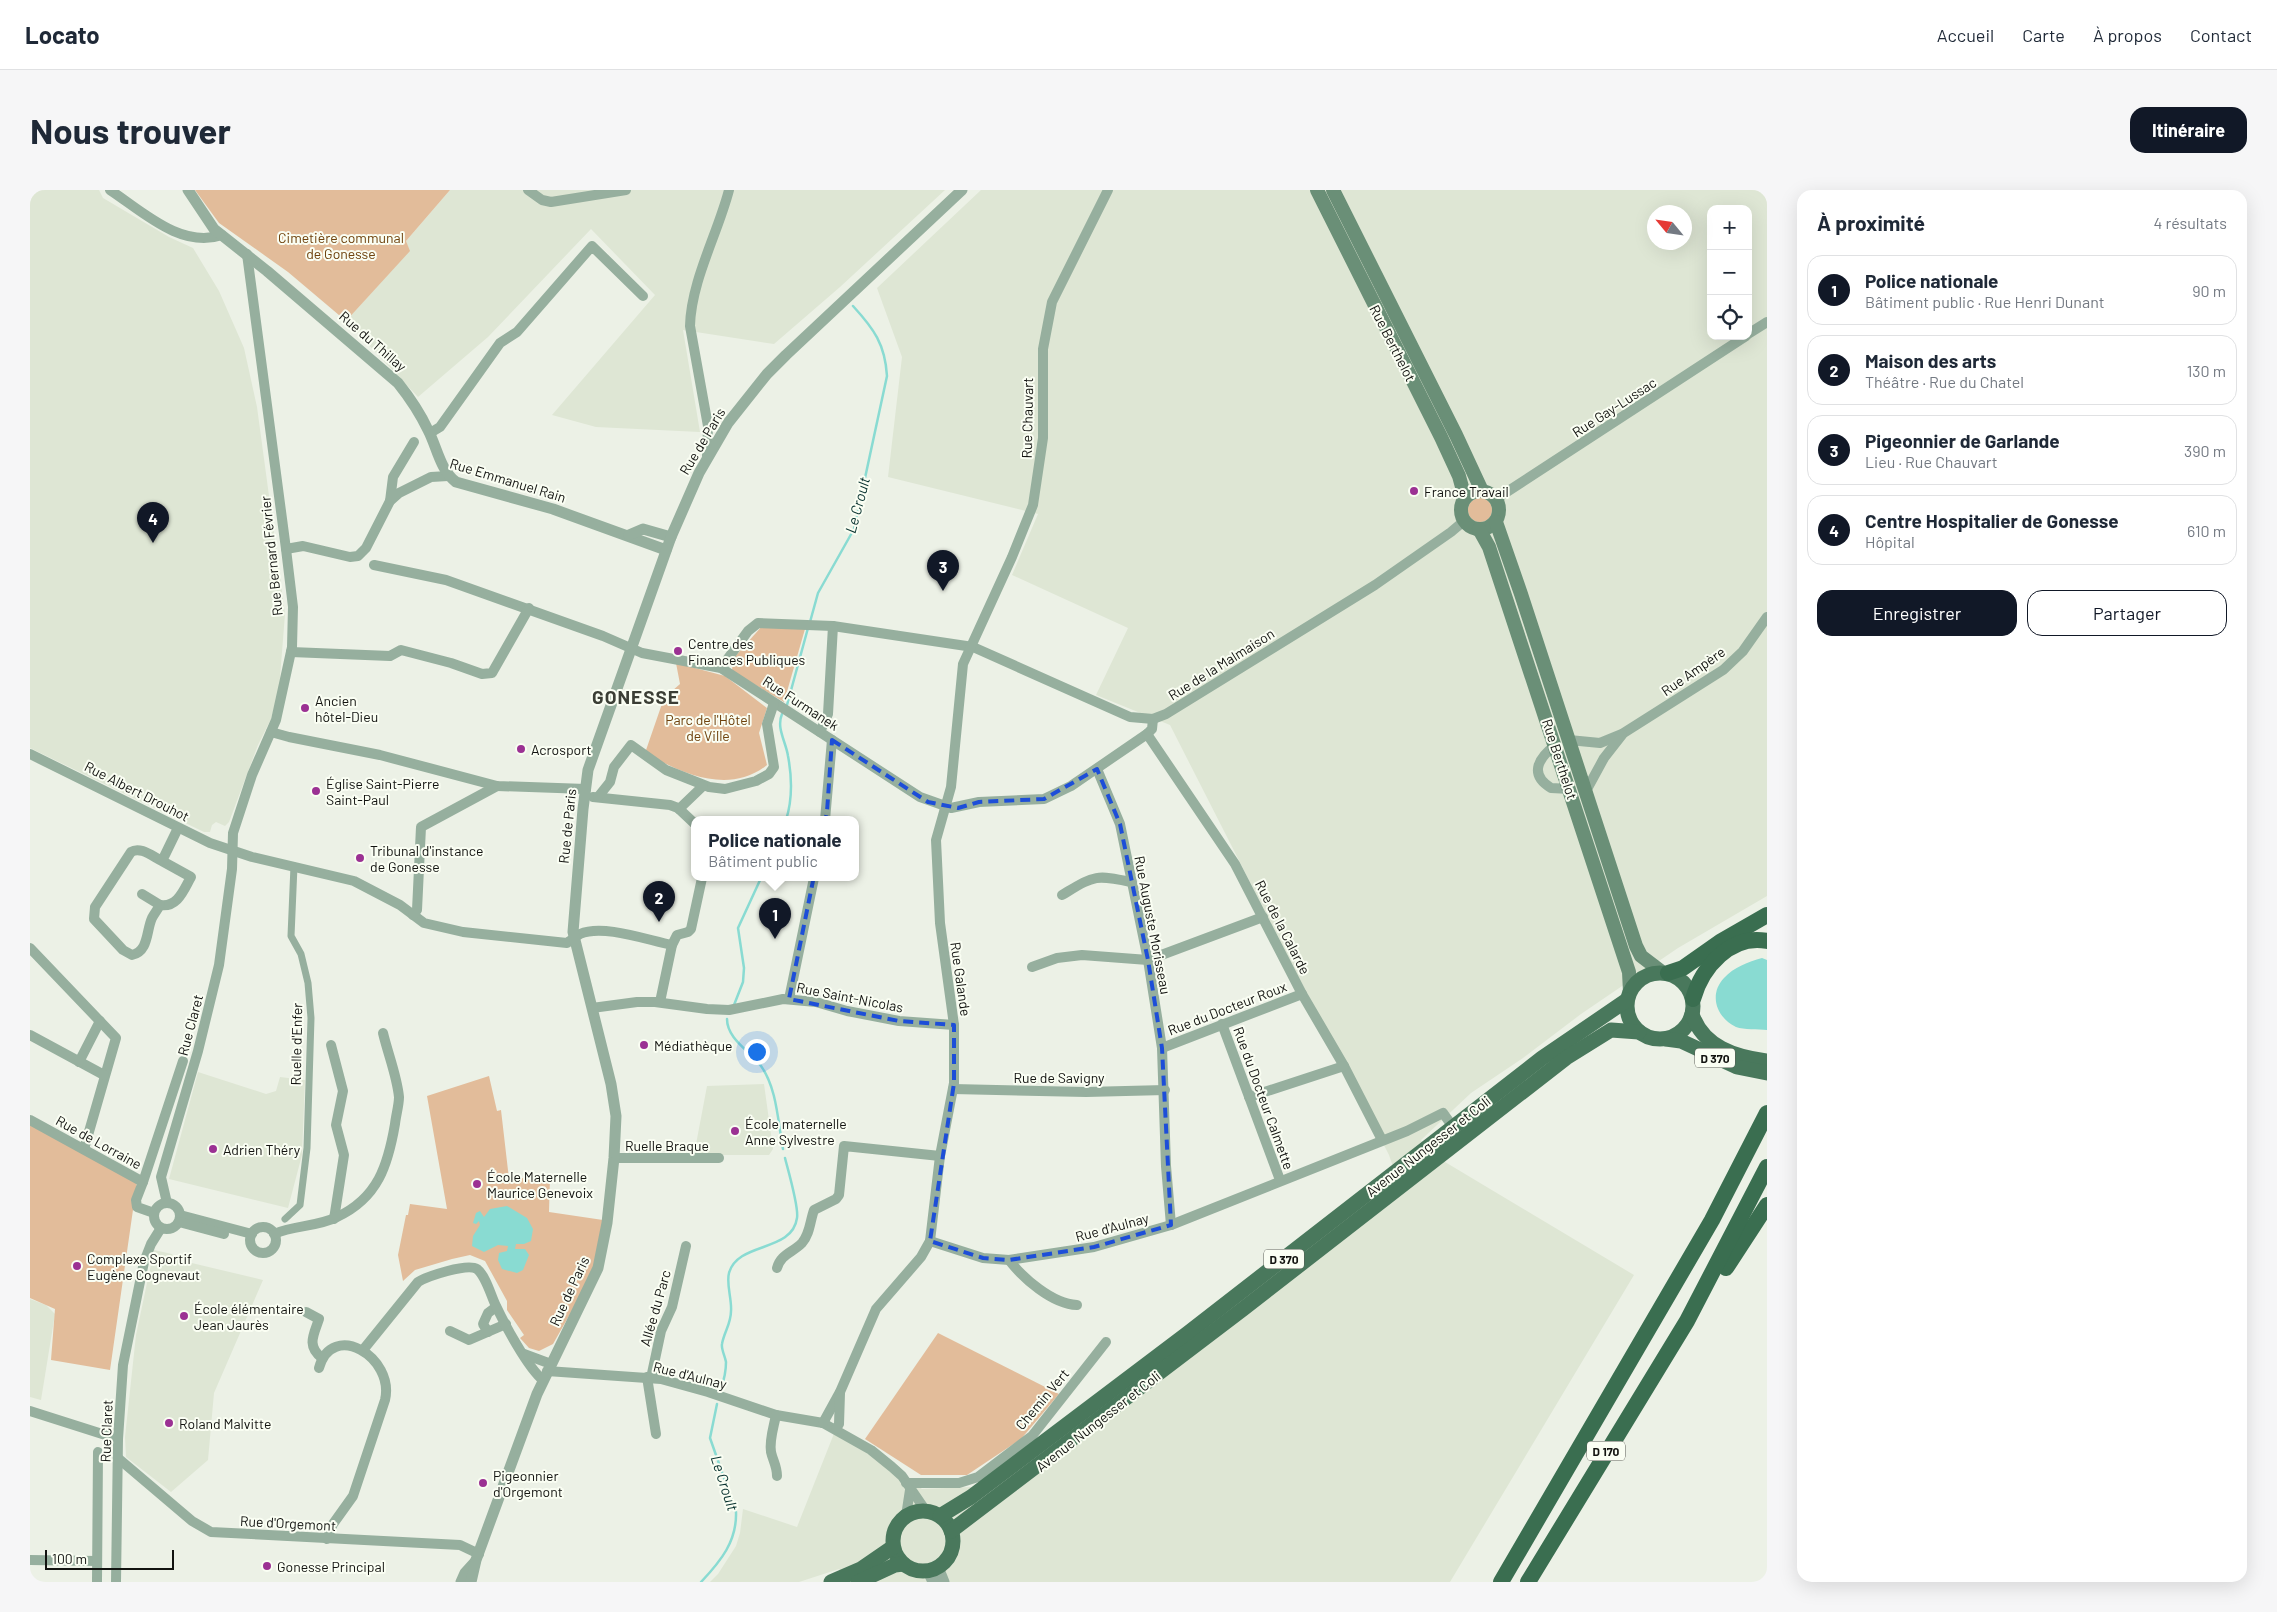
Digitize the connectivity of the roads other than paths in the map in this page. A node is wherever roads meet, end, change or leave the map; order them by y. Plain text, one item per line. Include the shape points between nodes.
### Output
1 (110, 190) edge
2 (188, 190) edge
3 (528, 190) edge
4 (626, 190) edge
5 (962, 190) edge
6 (1108, 190) edge
7 (1317, 190) edge
8 (1333, 190) edge
9 (727, 192) edge
10 (222, 236) junction
11 (247, 254) junction
12 (267, 271) junction
13 (250, 282) junction
14 (643, 296) dead end
15 (1767, 322) edge
16 (1752, 332) edge
17 (1739, 340) edge
18 (728, 424) junction
19 (708, 426) junction
20 (430, 433) junction
21 (414, 442) dead end
22 (707, 457) junction
23 (448, 476) junction
24 (1482, 491) junction
25 (1465, 498) junction
26 (1496, 499) junction
27 (390, 501) junction
28 (1464, 521) junction
29 (1496, 522) junction
30 (1479, 530) junction
31 (629, 535) junction
32 (671, 537) junction
33 (286, 549) junction
34 (666, 550) junction
35 (374, 565) dead end
36 (529, 608) junction
37 (1767, 617) edge
38 (833, 626) junction
39 (973, 647) junction
40 (631, 648) junction
41 (291, 652) junction
42 (721, 668) junction
43 (774, 702) junction
44 (1153, 719) junction
45 (271, 732) junction
46 (820, 732) junction
47 (1147, 734) junction
48 (1622, 734) junction
49 (832, 740) junction
50 (1562, 743) junction
51 (30, 754) edge
52 (953, 769) joint
53 (1097, 769) junction
54 (497, 786) junction
55 (703, 786) junction
56 (586, 789) junction
57 (1570, 789) junction
58 (1586, 791) junction
59 (601, 793) junction
60 (945, 807) junction
61 (680, 810) junction
62 (825, 816) edge
63 (691, 820) edge
64 (178, 828) junction
65 (232, 850) junction
66 (162, 861) junction
67 (294, 866) junction
68 (701, 881) edge
69 (813, 881) edge
70 (1131, 882) junction
71 (142, 894) dead end
72 (1062, 895) dead end
73 (160, 905) junction
74 (413, 915) junction
75 (1767, 915) edge
76 (1263, 917) junction
77 (575, 939) junction
78 (1767, 941) edge
79 (672, 944) junction
80 (30, 948) edge
81 (1148, 960) junction
82 (1032, 967) dead end
83 (1665, 973) junction
84 (1302, 994) junction
85 (1629, 996) junction
86 (789, 999) junction
87 (660, 1002) junction
88 (1692, 1007) junction
89 (592, 1008) junction
90 (100, 1021) junction
91 (1222, 1024) junction
92 (954, 1025) junction
93 (1639, 1032) junction
94 (383, 1033) dead end
95 (30, 1035) edge
96 (1666, 1039) junction
97 (331, 1045) dead end
98 (1162, 1048) junction
99 (183, 1061) dead end
100 (1767, 1061) edge
101 (79, 1062) junction
102 (1344, 1066) junction
103 (1767, 1073) edge
104 (104, 1075) junction
105 (953, 1089) junction
106 (1165, 1090) junction
107 (1249, 1097) junction
108 (1767, 1113) edge
109 (30, 1120) edge
110 (1453, 1126) junction
111 (1382, 1140) junction
112 (84, 1149) junction
113 (940, 1156) junction
114 (614, 1158) junction
115 (719, 1158) dead end
116 (1767, 1167) edge
117 (1280, 1180) junction
118 (143, 1182) junction
119 (167, 1203) junction
120 (1767, 1205) edge
121 (154, 1213) junction
122 (179, 1218) junction
123 (334, 1218) junction
124 (285, 1219) dead end
125 (1171, 1224) junction
126 (161, 1228) junction
127 (274, 1234) junction
128 (251, 1238) junction
129 (930, 1241) junction
130 (686, 1246) dead end
131 (1009, 1260) junction
132 (777, 1268) dead end
133 (1234, 1297) junction
134 (1077, 1305) dead end
135 (496, 1308) junction
136 (1243, 1310) junction
137 (306, 1312) dead end
138 (1686, 1321) junction
139 (506, 1324) junction
140 (450, 1331) dead end
141 (488, 1332) junction
142 (1106, 1342) dead end
143 (363, 1350) junction
144 (524, 1354) junction
145 (547, 1372) junction
146 (649, 1378) junction
147 (840, 1392) junction
148 (30, 1411) edge
149 (776, 1415) junction
150 (823, 1423) junction
151 (836, 1429) junction
152 (656, 1434) dead end
153 (118, 1439) junction
154 (98, 1452) dead end
155 (119, 1459) junction
156 (777, 1476) dead end
157 (908, 1487) junction
158 (926, 1511) junction
159 (906, 1516) junction
160 (940, 1516) junction
161 (952, 1531) junction
162 (327, 1539) junction
163 (893, 1547) junction
164 (477, 1557) junction
165 (30, 1560) edge
166 (97, 1561) junction
167 (903, 1564) junction
168 (933, 1573) edge
169 (97, 1582) edge
170 (116, 1582) edge
171 (461, 1582) edge
172 (471, 1582) edge
173 (831, 1582) edge
174 (858, 1582) edge
175 (944, 1582) edge
176 (1501, 1582) edge
177 (1528, 1582) edge

1 - 10 street via 178,233 199,239
2 - 10 street, Rue du Thillay via 210,226
3 - 4 street via 551,202
5 - 18 street, Rue de Paris via 786,355
6 - 39 street, Rue Chauvart via 1052,302 1043,349 1043,438 1038,482 1012,557
7 - 25 main road, Rue Berthelot via 1459,476
8 - 24 main road, Rue Berthelot
9 - 19 street via 690,316
10 - 11 street, Rue du Thillay
11 - 12 street, Rue du Thillay
11 - 13 street, Rue Bernard Février
12 - 13 street via 254,276
12 - 20 street, Rue du Thillay via 398,383 410,397
13 - 33 street, Rue Bernard Février
14 - 20 street via 592,246 517,332 500,343 440,427
15 - 16 street, Rue Gay-Lussac
17 - 26 street, Rue Gay-Lussac
18 - 19 street via 714,429
18 - 22 street, Rue de Paris
19 - 22 street
20 - 23 street, Rue du Thillay
21 - 27 street via 393,477
22 - 32 street, Rue de Paris
23 - 27 street, Rue Emmanuel Rain via 431,477
23 - 31 street, Rue Emmanuel Rain via 456,482 553,509
24 - 25 main road
24 - 26 main road
25 - 28 main road via 1461,508
26 - 29 main road via 1500,513
27 - 33 street, Rue Emmanuel Rain via 366,548 358,556 350,558 303,546
28 - 30 main road
28 - 44 street, Rue de la Malmaison via 1375,585
29 - 30 main road
29 - 50 main road, Rue Berthelot
30 - 50 main road, Rue Berthelot via 1490,547
31 - 32 street via 643,529
31 - 34 street, Rue Emmanuel Rain
32 - 34 street, Rue de Paris
33 - 41 street, Rue Bernard Février via 293,607
34 - 40 street, Rue de Paris
35 - 36 street, Rue Furmanek via 446,580
36 - 40 street, Rue Furmanek
36 - 41 street via 492,673 482,674 401,650 390,656
37 - 48 street, Rue Ampère via 1743,651 1723,670
38 - 39 street
38 - 42 street via 758,623 748,631
38 - 46 street via 828,714
39 - 44 street via 1130,716
39 - 52 street, Rue Chauvart via 963,664
40 - 42 street, Rue Furmanek
40 - 56 street, Rue de Paris via 588,770
41 - 45 street, Rue Bernard Février
42 - 43 street, Rue Furmanek
43 - 46 street, Rue Furmanek
43 - 55 street via 767,724 774,762 772,771 756,782 718,792
44 - 47 street via 1152,729
45 - 54 street via 380,755
45 - 65 street, Rue Bernard Février via 237,817
46 - 49 street, Rue Furmanek
47 - 53 street
47 - 76 street, Rue de la Calarde via 1235,864
48 - 50 street, Rue Ampère via 1600,743
48 - 58 street, Rue Ampère
49 - 60 street, Rue Furmanek via 920,797
49 - 62 street
50 - 57 main road, Rue Berthelot
50 - 57 street via 1540,758 1538,767 1540,777 1551,788
50 - 58 main road, Rue Berthelot
51 - 64 street, Rue Albert Drouhot
52 - 60 street, Rue Galande
53 - 60 street via 1044,799
53 - 70 street, Rue Auguste Morisseau via 1120,824
54 - 56 street
54 - 74 street via 421,827 417,910
55 - 59 street via 666,770 632,745 614,768 612,780
55 - 61 street
56 - 59 street
56 - 77 street, Rue de Paris via 576,877
57 - 85 main road, Rue Berthelot via 1629,972
58 - 83 main road, Rue Berthelot via 1636,946 1641,956
59 - 61 street via 615,798 670,805
60 - 92 street, Rue Galande via 936,840 936,869 944,962
61 - 63 street
64 - 65 street, Rue Albert Drouhot
64 - 66 street
65 - 67 street, Rue Albert Drouhot
65 - 119 street, Rue Claret via 227,917 219,965 198,1051 161,1176
66 - 73 street via 191,877 173,904
66 - 73 street via 141,850 130,852 93,914 123,950 132,955 139,954 144,947
67 - 74 street, Rue Albert Drouhot via 368,887
67 - 124 street, Ruelle d'Enfer via 291,936 302,954 311,1018 307,1148 300,1205
68 - 79 street via 691,929 677,935
69 - 86 street
70 - 72 street via 1091,877
70 - 81 street, Rue Auguste Morisseau
71 - 73 street
74 - 77 street, Rue Albert Drouhot via 424,923 463,932 567,943
75 - 83 highway via 1683,968
76 - 81 street
76 - 84 street, Rue de la Calarde
77 - 79 street, Rue Albert Drouhot via 597,931
77 - 89 street, Rue de Paris
78 - 88 highway via 1753,939 1738,943 1719,956 1698,982
79 - 87 street
80 - 90 street
81 - 82 street via 1082,955 1057,958
81 - 98 street, Rue Auguste Morisseau
83 - 85 main road via 1643,977
83 - 88 main road via 1682,981
84 - 91 street, Rue du Docteur Roux
84 - 102 street, Rue de la Calarde
85 - 93 main road via 1630,1020
85 - 110 main road, Avenue Nungesser et Coli / D 370
86 - 87 street, Rue Saint-Nicolas via 729,1010
86 - 92 street, Rue Saint-Nicolas via 899,1021
87 - 89 street, Rue Saint-Nicolas
88 - 96 main road via 1682,1030
88 - 100 main road, D 370 via 1698,1030 1710,1041 1736,1054
89 - 114 street, Rue de Paris via 615,1103
90 - 101 street
90 - 104 street via 116,1038
91 - 98 street, Rue du Docteur Roux
91 - 107 street, Rue du Docteur Calmette
92 - 105 street, Rue Galande
93 - 96 main road
93 - 136 main road, Avenue Nungesser et Coli / D 370 via 1611,1030 1566,1058
94 - 123 street via 399,1098 386,1166 372,1190
95 - 101 street
96 - 103 main road, D 370 via 1680,1041 1737,1067
97 - 123 street via 343,1091 336,1125 344,1155
98 - 106 street, Rue Auguste Morisseau
99 - 118 street
101 - 104 street
102 - 107 street
102 - 111 street, Rue de la Calarde
104 - 112 street
105 - 106 street, Rue de Savigny
105 - 113 street, Rue Galande
106 - 125 street, Rue Auguste Morisseau
107 - 117 street, Rue du Docteur Calmette
108 - 176 highway, D 170 via 1712,1220
109 - 112 street, Rue de Lorraine
110 - 111 street, Rue d'Aulnay via 1443,1113
110 - 133 main road, Avenue Nungesser et Coli / D 370
111 - 117 street, Rue d'Aulnay
112 - 118 street, Rue de Lorraine
113 - 129 street, Rue Galande
113 - 132 street via 844,1146 839,1194 836,1199 814,1210 808,1234 802,1243 779,1260
114 - 115 street, Ruelle Braque
114 - 145 street, Rue de Paris via 598,1268
116 - 138 highway, D 170
117 - 125 street, Rue d'Aulnay
118 - 121 street, Rue de Lorraine via 137,1206
119 - 121 street via 161,1204
119 - 122 street via 175,1206
120 - 138 highway via 1697,1315
121 - 126 street
122 - 126 street via 171,1229
122 - 128 street
123 - 127 street via 289,1227
125 - 131 street, Rue d'Aulnay via 1094,1247
126 - 153 street, Rue Claret via 144,1262 124,1360
127 - 128 street via 263,1227
127 - 128 street via 275,1245 266,1253 254,1250
129 - 131 street, Rue d'Aulnay via 983,1258
129 - 147 street via 921,1258 876,1310
130 - 146 street, Allée du Parc via 672,1307 661,1331
131 - 134 street via 1033,1285 1062,1302
133 - 136 main road
133 - 160 main road, Avenue Nungesser et Coli / D 370 via 971,1497
135 - 139 street
135 - 141 street via 483,1324
135 - 143 street via 475,1268 465,1267 426,1278 413,1288
136 - 161 main road, Avenue Nungesser et Coli / D 370
137 - 143 street via 319,1318 311,1343 321,1363 328,1351 344,1346
138 - 177 highway, D 170
139 - 141 street
139 - 144 street
140 - 141 street via 469,1340
142 - 157 street, Chemin Vert via 1032,1436 978,1477 959,1483
143 - 162 street via 385,1376 386,1392 353,1496 333,1524
144 - 145 street, Rue d'Aulnay
144 - 145 street via 537,1376
145 - 146 street, Rue d'Aulnay
145 - 164 street, Rue de Paris
146 - 149 street, Rue d'Aulnay via 708,1392
146 - 152 street
147 - 150 street
147 - 151 street
148 - 153 street
149 - 150 street, Rue d'Aulnay
149 - 156 street via 771,1452
150 - 151 street, Rue d'Aulnay
151 - 157 street, Rue d'Aulnay via 871,1450 892,1467
153 - 155 street, Rue Claret
154 - 166 street
155 - 162 street, Rue d'Orgemont via 192,1521 211,1532
155 - 170 street, Rue Claret
157 - 158 street, Rue d'Aulnay
157 - 159 street
158 - 159 main road
158 - 160 main road
159 - 163 main road via 894,1531
160 - 161 main road
161 - 168 main road via 951,1552
162 - 164 street, Rue d'Orgemont via 460,1545
163 - 167 main road
163 - 173 main road via 861,1569
164 - 171 street, Rue de Paris
164 - 172 street, Rue de Paris
165 - 166 street
166 - 169 street
167 - 168 main road
167 - 174 main road
168 - 175 street

